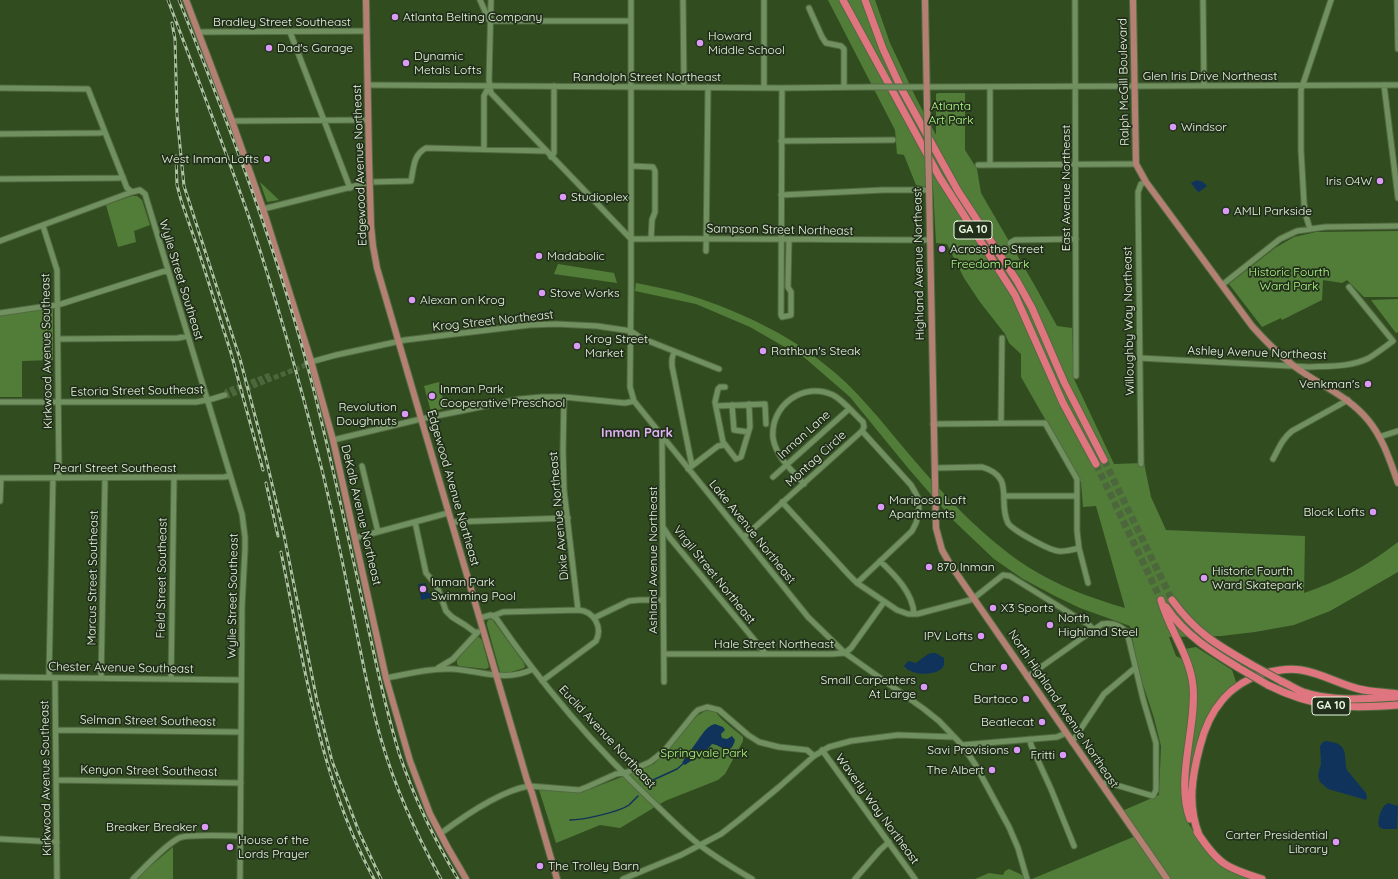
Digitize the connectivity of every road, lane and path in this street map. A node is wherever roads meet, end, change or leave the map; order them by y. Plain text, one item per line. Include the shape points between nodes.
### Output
1 (186, 0) edge
2 (366, 0) edge
3 (480, 0) edge
4 (491, 0) edge
5 (631, 0) edge
6 (683, 0) edge
7 (764, 0) edge
8 (843, 0) edge
9 (865, 0) edge
10 (925, 0) edge
11 (1075, 0) edge
12 (1133, 0) edge
13 (1203, 0) edge
14 (1331, 0) edge
15 (1397, 0) edge
16 (809, 8) dead end
17 (631, 20) junction
18 (490, 21) junction
19 (198, 32) junction
20 (290, 32) junction
21 (366, 32) junction
22 (1398, 49) edge
23 (368, 84) junction
24 (1303, 85) junction
25 (1384, 85) junction
26 (1398, 85) edge
27 (489, 86) junction
28 (554, 86) junction
29 (1076, 86) junction
30 (1135, 86) junction
31 (1204, 86) junction
32 (631, 87) junction
33 (684, 87) junction
34 (708, 87) junction
35 (926, 87) junction
36 (990, 87) junction
37 (0, 88) edge
38 (764, 88) junction
39 (782, 88) junction
40 (844, 88) junction
41 (323, 120) junction
42 (368, 120) junction
43 (232, 122) junction
44 (105, 132) junction
45 (0, 134) edge
46 (893, 140) dead end
47 (781, 141) junction
48 (484, 149) junction
49 (545, 151) junction
50 (551, 157) junction
51 (1076, 164) junction
52 (1136, 164) junction
53 (978, 165) dead end
54 (990, 165) junction
55 (631, 166) junction
56 (123, 177) junction
57 (0, 179) edge
58 (1146, 182) junction
59 (1397, 182) edge
60 (350, 188) junction
61 (929, 189) junction
62 (132, 192) junction
63 (781, 195) junction
64 (1398, 198) edge
65 (263, 209) junction
66 (43, 226) junction
67 (1398, 226) edge
68 (1310, 228) junction
69 (631, 239) junction
70 (651, 239) junction
71 (706, 239) junction
72 (780, 239) junction
73 (789, 239) junction
74 (1076, 239) junction
75 (929, 240) junction
76 (0, 241) edge
77 (1010, 243) dead end
78 (706, 251) dead end
79 (168, 270) junction
80 (1222, 285) junction
81 (1349, 287) dead end
82 (57, 305) junction
83 (0, 313) edge
84 (631, 331) junction
85 (188, 336) junction
86 (1002, 338) dead end
87 (58, 339) junction
88 (399, 342) junction
89 (674, 351) junction
90 (1139, 358) junction
91 (309, 362) junction
92 (1294, 366) junction
93 (718, 369) dead end
94 (1076, 376) dead end
95 (725, 387) dead end
96 (225, 395) dead end
97 (564, 396) junction
98 (208, 400) junction
99 (1348, 400) junction
100 (634, 401) junction
101 (0, 402) edge
102 (58, 402) junction
103 (749, 404) junction
104 (732, 405) junction
105 (716, 406) junction
106 (849, 409) junction
107 (421, 419) junction
108 (1001, 423) junction
109 (766, 424) dead end
110 (933, 424) junction
111 (862, 431) junction
112 (1398, 431) edge
113 (748, 432) junction
114 (1379, 436) junction
115 (662, 437) junction
116 (333, 440) junction
117 (724, 445) junction
118 (1273, 459) dead end
119 (1104, 460) tunnel mouth
120 (786, 464) junction
121 (1096, 464) tunnel mouth
122 (1141, 464) dead end
123 (362, 466) dead end
124 (690, 467) junction
125 (935, 468) junction
126 (230, 476) junction
127 (773, 476) dead end
128 (174, 477) junction
129 (0, 478) edge
130 (56, 478) junction
131 (104, 478) junction
132 (1398, 482) edge
133 (804, 484) junction
134 (1005, 496) junction
135 (1077, 496) junction
136 (0, 501) edge
137 (782, 502) junction
138 (448, 513) junction
139 (568, 518) junction
140 (415, 522) junction
141 (451, 522) junction
142 (663, 526) junction
143 (936, 528) joint
144 (378, 532) junction
145 (355, 538) junction
146 (744, 538) junction
147 (1079, 548) junction
148 (880, 561) junction
149 (857, 583) junction
150 (1088, 583) dead end
151 (974, 598) junction
152 (663, 600) junction
153 (1172, 600) tunnel mouth
154 (884, 602) junction
155 (578, 610) junction
156 (914, 614) junction
157 (493, 616) junction
158 (480, 618) junction
159 (594, 618) junction
160 (1093, 629) junction
161 (483, 630) junction
162 (476, 633) junction
163 (845, 653) junction
164 (664, 654) junction
165 (766, 654) junction
166 (1135, 668) junction
167 (435, 669) junction
168 (533, 670) junction
169 (496, 676) junction
170 (0, 677) edge
171 (1028, 677) junction
172 (48, 678) junction
173 (55, 678) junction
174 (101, 678) junction
175 (386, 678) junction
176 (171, 679) junction
177 (241, 680) junction
178 (542, 681) junction
179 (664, 682) dead end
180 (1398, 695) edge
181 (1398, 705) edge
182 (56, 730) junction
183 (241, 732) junction
184 (1066, 733) junction
185 (954, 737) junction
186 (1030, 739) junction
187 (1072, 742) junction
188 (962, 745) junction
189 (822, 750) junction
190 (814, 756) junction
191 (623, 773) junction
192 (56, 780) junction
193 (241, 783) junction
194 (1102, 785) junction
195 (529, 786) junction
196 (440, 834) junction
197 (1199, 835) junction
198 (240, 836) junction
199 (0, 839) edge
200 (57, 842) junction
201 (889, 842) junction
202 (701, 846) junction
203 (1074, 846) dead end
204 (58, 879) edge
205 (133, 879) edge
206 (240, 879) edge
207 (466, 879) edge
208 (557, 879) edge
209 (624, 879) edge
210 (752, 879) edge
211 (855, 879) edge
212 (915, 879) edge
213 (1028, 879) edge
214 (1167, 879) edge
215 (1262, 879) edge

1 - 19 main road, DeKalb Avenue Northeast
2 - 21 main road, Edgewood Avenue Northeast
3 - 18 street
4 - 18 street
5 - 17 street, Lake Avenue Northeast
6 - 33 street
7 - 38 street
8 - 121 highway, GA 10 via 940,178 1015,295 1064,403
9 - 119 highway, GA 10 via 901,88 958,191 1021,287 1064,382
10 - 35 main road, Highland Avenue Northeast
11 - 29 street, East Avenue Northeast
12 - 30 main road, Ralph McGill Boulevard
13 - 31 street
14 - 24 street
15 - 22 street
16 - 40 street via 826,43 844,49
17 - 18 street
17 - 32 street, Lake Avenue Northeast
18 - 27 street
19 - 20 street, Bradley Street Southeast
19 - 43 main road, DeKalb Avenue Northeast
20 - 21 street, Bradley Street Southeast
20 - 41 street
21 - 23 main road, Edgewood Avenue Northeast
23 - 27 street, Randolph Street Northeast
23 - 42 main road, Edgewood Avenue Northeast
24 - 25 street, Glen Iris Drive Northeast
24 - 31 street, Glen Iris Drive Northeast
24 - 68 street via 1301,156 1304,203
25 - 26 street, Glen Iris Drive Northeast
25 - 59 street
27 - 28 street, Randolph Street Northeast
27 - 48 street via 484,96
27 - 49 street via 491,93
28 - 32 street, Randolph Street Northeast
28 - 50 street via 554,153
29 - 30 street, Glen Iris Drive Northeast
29 - 36 street, Glen Iris Drive Northeast
29 - 51 street, East Avenue Northeast
30 - 31 street, Glen Iris Drive Northeast
30 - 52 main road, Ralph McGill Boulevard
32 - 33 street, Randolph Street Northeast
32 - 55 street, Lake Avenue Northeast
33 - 34 street, Randolph Street Northeast
34 - 38 street, Randolph Street Northeast
34 - 71 street
35 - 36 street, Glen Iris Drive Northeast
35 - 40 street, Randolph Street Northeast, bridge
35 - 61 main road, Highland Avenue Northeast, bridge
36 - 54 street
37 - 44 street via 88,89
38 - 39 street, Randolph Street Northeast
39 - 40 street, Randolph Street Northeast
39 - 47 street
41 - 42 street
41 - 43 street
41 - 60 street
42 - 88 main road, Edgewood Avenue Northeast, bridge via 373,246
43 - 65 main road, DeKalb Avenue Northeast
44 - 45 street
44 - 56 street
46 - 47 street
47 - 63 street
48 - 49 street
48 - 60 street via 426,148 418,152 412,181 371,182
49 - 50 street
50 - 69 street
51 - 52 street
51 - 54 street
51 - 74 street, East Avenue Northeast
52 - 58 main road
53 - 54 street
55 - 69 street, Lake Avenue Northeast
55 - 70 street via 653,167 655,170 655,212
56 - 57 street
56 - 62 street via 127,188
58 - 80 main road
58 - 90 street, Willoughby Way Northeast via 1141,184 1138,192
59 - 64 street
60 - 65 street
61 - 63 street
61 - 75 main road, Highland Avenue Northeast
62 - 66 street
62 - 79 street, Wylie Street Southeast via 140,190 145,194
63 - 72 street
65 - 91 main road, DeKalb Avenue Northeast
66 - 76 street
66 - 82 street, Kirkwood Avenue Southeast via 57,270
67 - 68 street
68 - 80 street via 1280,239
69 - 70 street, Sampson Street Northeast
69 - 84 street, Lake Avenue Northeast
70 - 71 street, Sampson Street Northeast
71 - 72 street, Sampson Street Northeast
71 - 78 street
72 - 73 street, Sampson Street Northeast
72 - 73 street via 782,316 791,315 791,292 788,287
73 - 75 street, Sampson Street Northeast
74 - 77 street via 1015,240
74 - 94 street, East Avenue Northeast
75 - 110 main road, Highland Avenue Northeast
79 - 82 street
79 - 85 street, Wylie Street Southeast
80 - 92 main road via 1267,343
81 - 92 street, Ashley Avenue Northeast via 1393,341 1369,358 1353,364
82 - 83 street
82 - 87 street, Kirkwood Avenue Southeast
84 - 88 street, Krog Street Northeast via 578,325 530,325
84 - 89 street, Krog Street Northeast
84 - 100 street, Lake Avenue Northeast via 630,387
85 - 87 street
85 - 98 street, Wylie Street Southeast
86 - 108 street
87 - 102 street, Kirkwood Avenue Southeast
88 - 91 street, Krog Street Northeast
88 - 107 main road, Edgewood Avenue Northeast
89 - 93 street, Krog Street Northeast
89 - 124 street via 672,366
90 - 92 street, Ashley Avenue Northeast
90 - 122 street, Willoughby Way Northeast
91 - 116 main road, DeKalb Avenue Northeast
92 - 99 main road
95 - 105 street via 718,389
96 - 98 street, Estoria Street Southeast
97 - 100 street via 625,403
97 - 107 street via 520,399
97 - 139 street, Dixie Avenue Northeast via 563,467
98 - 102 street, Estoria Street Southeast
98 - 126 street, Wylie Street Southeast
99 - 114 main road
99 - 118 street via 1285,436
100 - 115 street, Lake Avenue Northeast
101 - 102 street, Estoria Street Southeast
102 - 130 street, Kirkwood Avenue Southeast
103 - 104 street
103 - 109 street via 765,404
103 - 113 street
104 - 105 street
104 - 113 street via 734,430
105 - 117 street
106 - 111 street via 863,422
106 - 120 street, Inman Lane
106 - 120 street via 836,396 819,391 806,392 787,402 779,411 773,437
107 - 116 street
107 - 138 main road, Edgewood Avenue Northeast
108 - 110 street
108 - 135 street via 1045,423 1077,479
110 - 125 main road, Highland Avenue Northeast
111 - 133 street, Montag Circle
111 - 148 street, Montag Circle via 911,485 919,504 918,517 912,531
112 - 114 street
113 - 117 street via 742,457 739,459 736,459
114 - 132 main road
115 - 124 street, Lake Avenue Northeast
115 - 142 street, Ashland Avenue Northeast
116 - 145 main road, DeKalb Avenue Northeast
117 - 124 street via 718,446
120 - 127 street, Inman Lane
120 - 133 street
123 - 144 street
124 - 146 street, Lake Avenue Northeast
125 - 134 street via 990,469 1000,478
125 - 143 main road, Highland Avenue Northeast
126 - 128 street, Pearl Street Southeast
126 - 177 street, Wylie Street Southeast via 242,514 245,537
128 - 131 street, Pearl Street Southeast
128 - 176 street, Field Street Southeast
129 - 130 street, Pearl Street Southeast
129 - 136 street
130 - 131 street, Pearl Street Southeast
130 - 172 street, Kirkwood Avenue Southeast
131 - 174 street, Marcus Street Southeast
133 - 137 street, Montag Circle
134 - 135 street
134 - 147 street via 1008,524 1018,532 1055,551
135 - 147 street
137 - 146 street, Montag Circle
137 - 149 street
138 - 140 street
138 - 141 main road, Edgewood Avenue Northeast
139 - 141 street
139 - 155 street, Dixie Avenue Northeast
140 - 144 street
140 - 162 street via 426,573 437,586 446,611
141 - 158 main road, Edgewood Avenue Northeast
142 - 152 street, Ashland Avenue Northeast
142 - 165 street, Virgil Street Northeast via 670,538
143 - 151 main road, North Highland Avenue Northeast via 946,557
144 - 145 street
145 - 175 main road, DeKalb Avenue Northeast
146 - 163 street, Lake Avenue Northeast via 808,618
147 - 150 street
148 - 149 street, Montag Circle
148 - 156 street via 908,594
149 - 154 street
151 - 156 street
151 - 160 street via 1003,575 1010,576
151 - 171 main road, North Highland Avenue Northeast
152 - 159 street via 629,601
152 - 164 street, Ashland Avenue Northeast
153 - 180 highway, GA 10, bridge via 1201,633 1219,646 1303,692 1333,698 1364,699
154 - 156 street via 900,612
154 - 163 street, Hale Street Northeast
155 - 157 street via 503,612
155 - 159 street via 588,612
157 - 158 street
157 - 168 street, Euclid Avenue Northeast
158 - 161 main road, Edgewood Avenue Northeast
159 - 178 street via 599,630 596,641
160 - 166 street via 1110,622 1122,626 1128,634
160 - 171 street
161 - 162 street
161 - 169 main road, Edgewood Avenue Northeast
162 - 167 street via 453,659
163 - 165 street, Hale Street Northeast
163 - 185 street, Lake Avenue Northeast via 924,709
164 - 165 street, Hale Street Northeast
164 - 179 street, Ashland Avenue Northeast
166 - 187 street via 1104,694
166 - 194 street via 1156,743 1156,790 1153,796 1106,782
167 - 169 street via 462,670
167 - 175 street
168 - 169 street
168 - 178 street, Euclid Avenue Northeast
169 - 195 main road, Edgewood Avenue Northeast
170 - 172 street, Chester Avenue Southeast
171 - 184 main road, North Highland Avenue Northeast
172 - 173 street, Chester Avenue Southeast
173 - 174 street, Chester Avenue Southeast
173 - 182 street, Kirkwood Avenue Southeast
174 - 176 street, Chester Avenue Southeast
175 - 196 main road, DeKalb Avenue Northeast via 410,761
176 - 177 street, Chester Avenue Southeast
177 - 183 street, Wylie Street Southeast
178 - 191 street, Euclid Avenue Northeast
180 - 197 highway via 1360,689 1318,674 1295,670 1277,670 1245,681 1222,700 1204,732 1194,774 1192,796 1194,821
181 - 197 highway, GA 10, bridge via 1346,707 1318,704 1286,694 1205,647 1187,632 1161,600 1190,670 1193,695 1185,793 1188,814
182 - 183 street, Selman Street Southeast
182 - 192 street, Kirkwood Avenue Southeast
183 - 193 street, Wylie Street Southeast
184 - 186 street via 1057,737
184 - 187 main road, North Highland Avenue Northeast
185 - 188 street, Lake Avenue Northeast
185 - 189 street via 898,735 843,742
186 - 188 street
186 - 203 street
187 - 194 main road, North Highland Avenue Northeast
188 - 213 street, Lake Avenue Northeast via 1009,827 1021,854
189 - 190 street
189 - 201 street, Waverly Way Northeast
190 - 191 street via 808,751 760,742 748,735 720,710 707,707 694,714 657,757 643,766
190 - 202 street via 740,820
191 - 195 street via 579,790
191 - 202 street, Euclid Avenue Northeast
192 - 193 street, Kenyon Street Southeast
192 - 200 street, Kirkwood Avenue Southeast
193 - 198 street, Wylie Street Southeast
194 - 214 main road, North Highland Avenue Northeast
195 - 196 street via 497,798
195 - 208 main road, Edgewood Avenue Northeast
196 - 207 main road, DeKalb Avenue Northeast
197 - 215 highway via 1216,858 1243,873
198 - 205 street via 178,838
198 - 206 street, Wylie Street Southeast
199 - 200 street
200 - 204 street, Kirkwood Avenue Southeast
201 - 211 street
201 - 212 street, Waverly Way Northeast
202 - 209 street
202 - 210 street, Euclid Avenue Northeast

